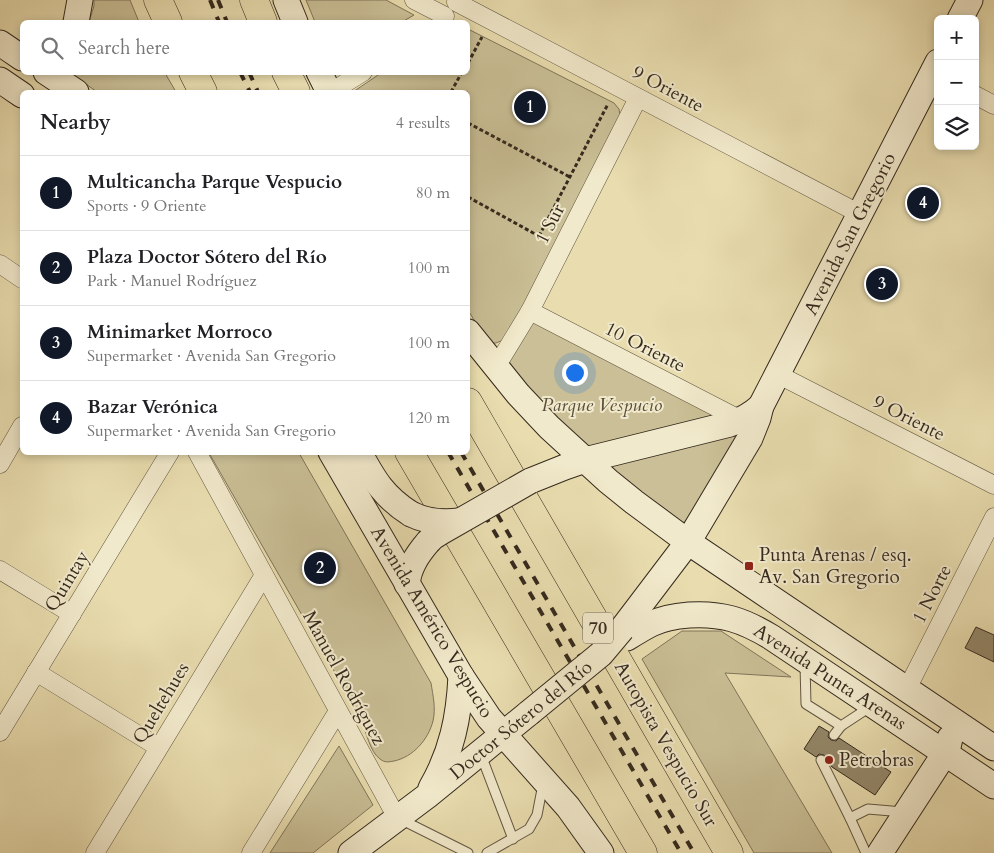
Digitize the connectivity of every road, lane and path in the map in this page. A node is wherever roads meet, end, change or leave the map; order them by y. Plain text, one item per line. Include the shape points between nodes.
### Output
1 (80, 0) edge
2 (158, 0) edge
3 (254, 0) edge
4 (286, 0) edge
5 (414, 0) edge
6 (448, 10) edge
7 (76, 20) edge
8 (167, 20) edge
9 (262, 20) edge
10 (295, 20) edge
11 (491, 20) junction
12 (0, 43) edge
13 (20, 57) edge
14 (470, 59) edge
15 (934, 74) edge
16 (194, 75) edge
17 (288, 75) edge
18 (321, 75) edge
19 (358, 75) edge
20 (460, 75) edge
21 (0, 80) edge
22 (617, 87) junction
23 (202, 90) edge
24 (295, 90) edge
25 (329, 90) edge
26 (333, 90) edge
27 (452, 90) edge
28 (20, 94) edge
29 (979, 97) edge
30 (638, 98) junction
31 (994, 105) edge
32 (470, 124) edge
33 (570, 176) junction
34 (470, 198) edge
35 (860, 214) junction
36 (538, 236) junction
37 (562, 249) junction
38 (0, 264) edge
39 (20, 278) edge
40 (530, 311) junction
41 (470, 334) edge
42 (496, 367) junction
43 (777, 374) junction
44 (470, 405) edge
45 (761, 406) junction
46 (741, 420) junction
47 (20, 429) edge
48 (168, 455) edge
49 (199, 455) edge
50 (333, 455) edge
51 (361, 455) edge
52 (411, 455) edge
53 (585, 460) junction
54 (0, 464) edge
55 (994, 486) edge
56 (994, 518) edge
57 (459, 521) junction
58 (688, 542) junction
59 (0, 570) edge
60 (264, 575) junction
61 (407, 584) junction
62 (72, 614) junction
63 (624, 634) junction
64 (601, 654) joint
65 (805, 660) junction
66 (36, 672) junction
67 (461, 676) junction
68 (907, 689) junction
69 (874, 705) junction
70 (338, 712) junction
71 (942, 712) junction
72 (841, 726) junction
73 (0, 732) edge
74 (503, 735) junction
75 (834, 735) dead end
76 (158, 747) junction
77 (994, 748) edge
78 (481, 753) junction
79 (945, 753) junction
80 (821, 760) dead end
81 (544, 779) junction
82 (994, 786) edge
83 (426, 796) junction
84 (907, 813) junction
85 (397, 818) junction
86 (850, 818) junction
87 (513, 839) junction
88 (366, 849) edge
89 (95, 853) edge
90 (251, 853) edge
91 (468, 853) edge
92 (487, 853) edge
93 (601, 853) edge
94 (643, 853) edge
95 (729, 853) edge
96 (866, 853) edge
97 (880, 853) edge

1 - 7 main road
2 - 8 highway
3 - 9 highway
4 - 10 main road
5 - 6 street, 9 Oriente
6 - 11 street, 9 Oriente
11 - 14 path
11 - 22 street, 9 Oriente
12 - 13 main road
15 - 35 main road, Avenida San Gregorio
16 - 23 highway
17 - 24 highway
18 - 25 main road
19 - 26 street
20 - 27 path
21 - 28 main road
22 - 30 street, 9 Oriente
22 - 33 path
29 - 31 street
30 - 35 street, 9 Oriente
30 - 37 street, 1 Sur
32 - 33 path
33 - 36 path
34 - 36 path
35 - 43 main road, Avenida San Gregorio
36 - 37 path
37 - 40 street, 1 Sur
38 - 39 street
40 - 42 street, 1 Sur
40 - 46 street, 10 Oriente
41 - 42 main road
42 - 53 main road via 549,427
43 - 45 main road, Avenida San Gregorio
43 - 55 street, 9 Oriente
44 - 95 highway, Autopista Vespucio Sur / 70
45 - 46 main road, Avenida San Gregorio
45 - 58 main road, Avenida San Gregorio via 750,438
46 - 53 main road, Avenida San Gregorio
47 - 54 street
48 - 62 street, Quintay
49 - 60 street, Manuel Rodríguez
50 - 61 main road, Avenida Américo Vespucio
51 - 57 main road, bridge via 384,492 401,508 429,521
52 - 94 highway
53 - 57 main road, Avenida San Gregorio, bridge via 530,481
53 - 58 main road
56 - 68 street, 1 Norte
57 - 61 main road, Avenida San Gregorio, bridge via 433,537 419,552
58 - 63 main road
58 - 68 main road, Avenida Punta Arenas
59 - 62 street
60 - 70 street, Manuel Rodríguez
60 - 76 street, Queltehues
61 - 67 main road, Avenida Américo Vespucio
62 - 66 street, Quintay
63 - 64 main road, Avenida Punta Arenas
63 - 65 main road, Avenida Punta Arenas via 678,616 713,614 747,624
64 - 74 main road, Doctor Sótero del Río, bridge
65 - 69 main road, Avenida Punta Arenas
65 - 72 lane via 806,704
66 - 73 street, Quintay
66 - 76 street
67 - 74 main road, Avenida Américo Vespucio
67 - 83 main road via 452,740 446,759
68 - 71 main road, Avenida Punta Arenas
69 - 72 lane
69 - 79 main road, Avenida Punta Arenas
70 - 85 street, Manuel Rodríguez
70 - 90 street
71 - 77 main road, Avenida Punta Arenas
71 - 79 main road via 950,732
72 - 75 lane
74 - 78 main road, Doctor Sótero del Río
74 - 81 main road, Avenida Américo Vespucio
76 - 89 street, Queltehues
78 - 83 main road, Doctor Sótero del Río
78 - 87 lane
79 - 82 main road, Avenida Punta Arenas
79 - 84 main road
80 - 86 lane
81 - 87 lane via 537,815 529,828
81 - 93 main road, Avenida Américo Vespucio
83 - 85 main road, Doctor Sótero del Río
84 - 86 lane via 868,809
84 - 97 main road
85 - 88 main road, Doctor Sótero del Río
85 - 91 lane
86 - 96 lane
87 - 92 lane

